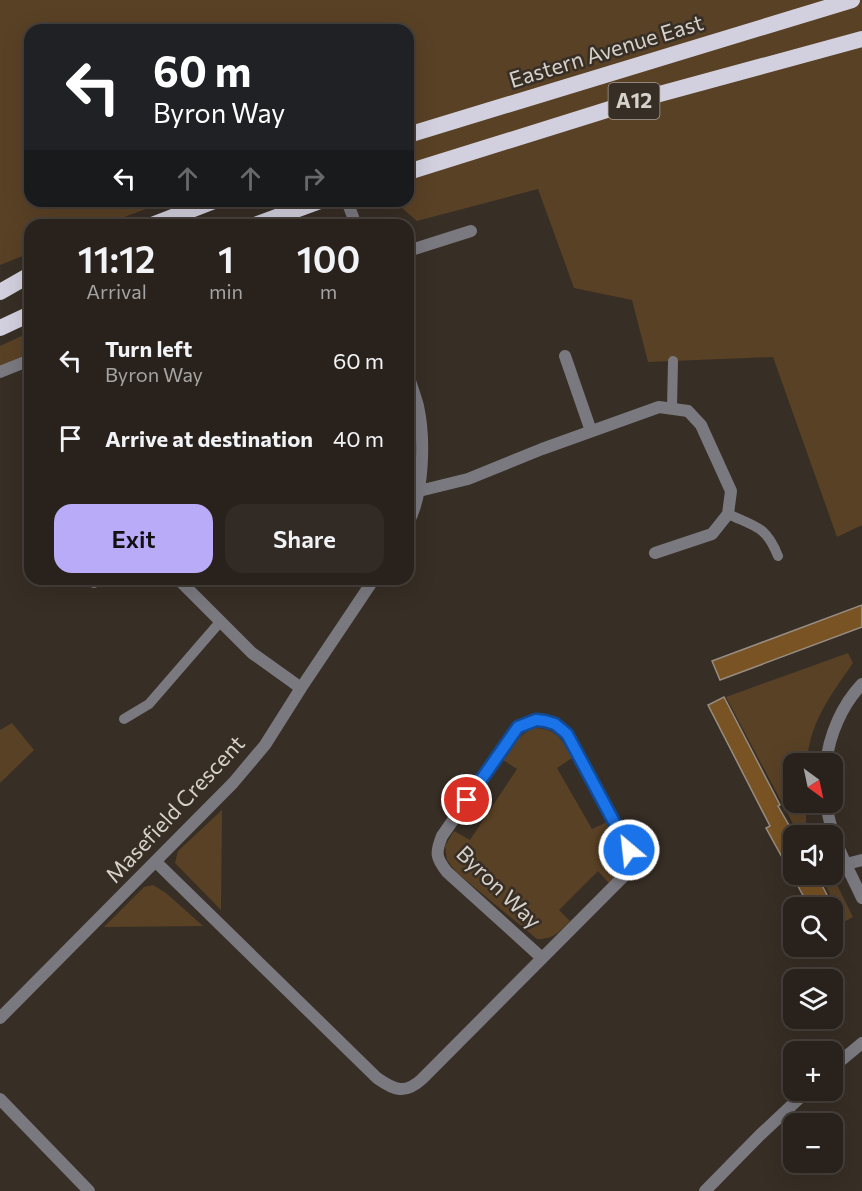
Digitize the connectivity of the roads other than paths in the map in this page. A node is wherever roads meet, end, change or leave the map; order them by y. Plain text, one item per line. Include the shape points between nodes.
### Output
1 (852, 0) edge
2 (862, 39) edge
3 (414, 133) edge
4 (414, 170) edge
5 (198, 207) edge
6 (304, 207) edge
7 (168, 219) edge
8 (271, 219) edge
9 (471, 231) dead end
10 (414, 249) edge
11 (24, 278) edge
12 (0, 290) edge
13 (24, 311) edge
14 (24, 317) edge
15 (0, 319) edge
16 (0, 328) edge
17 (565, 356) dead end
18 (674, 361) dead end
19 (24, 362) edge
20 (0, 372) edge
21 (414, 394) edge
22 (672, 408) junction
23 (591, 431) junction
24 (419, 490) junction
25 (414, 505) edge
26 (728, 514) junction
27 (655, 553) dead end
28 (778, 556) dead end
29 (184, 585) edge
30 (370, 585) edge
31 (220, 622) junction
32 (862, 684) edge
33 (301, 688) junction
34 (124, 719) dead end
35 (828, 753) edge
36 (827, 813) edge
37 (862, 860) edge
38 (156, 862) junction
39 (846, 864) junction
40 (862, 898) edge
41 (542, 958) junction
42 (0, 1018) edge
43 (862, 1044) edge
44 (843, 1059) edge
45 (0, 1099) edge
46 (796, 1101) edge
47 (89, 1191) edge
48 (705, 1191) edge

1 - 3 highway, Eastern Avenue East / A12
2 - 4 highway, A12 via 645,98
5 - 7 highway
6 - 8 highway
9 - 10 street
11 - 12 highway
13 - 15 highway
14 - 16 highway
17 - 23 street
18 - 22 lane
19 - 20 street
21 - 24 street via 422,449
22 - 23 street via 659,407
22 - 26 street via 688,411 701,425 731,491
23 - 24 street via 468,479
24 - 25 street
26 - 27 street via 712,534
26 - 28 lane via 763,530
29 - 31 street
30 - 33 street, Masefield Crescent
31 - 33 street via 252,654
31 - 34 lane via 148,704
32 - 35 street via 840,717
33 - 38 street, Masefield Crescent via 265,745
36 - 39 street
37 - 39 street
38 - 41 street, Byron Way via 389,1087 405,1090 414,1086
38 - 42 street, Masefield Crescent
39 - 40 street
41 - 41 street, Byron Way via 626,874 630,863 629,850 567,734 555,724 536,720 518,727 437,848 439,862 447,872
43 - 44 street
45 - 47 street
46 - 48 street

